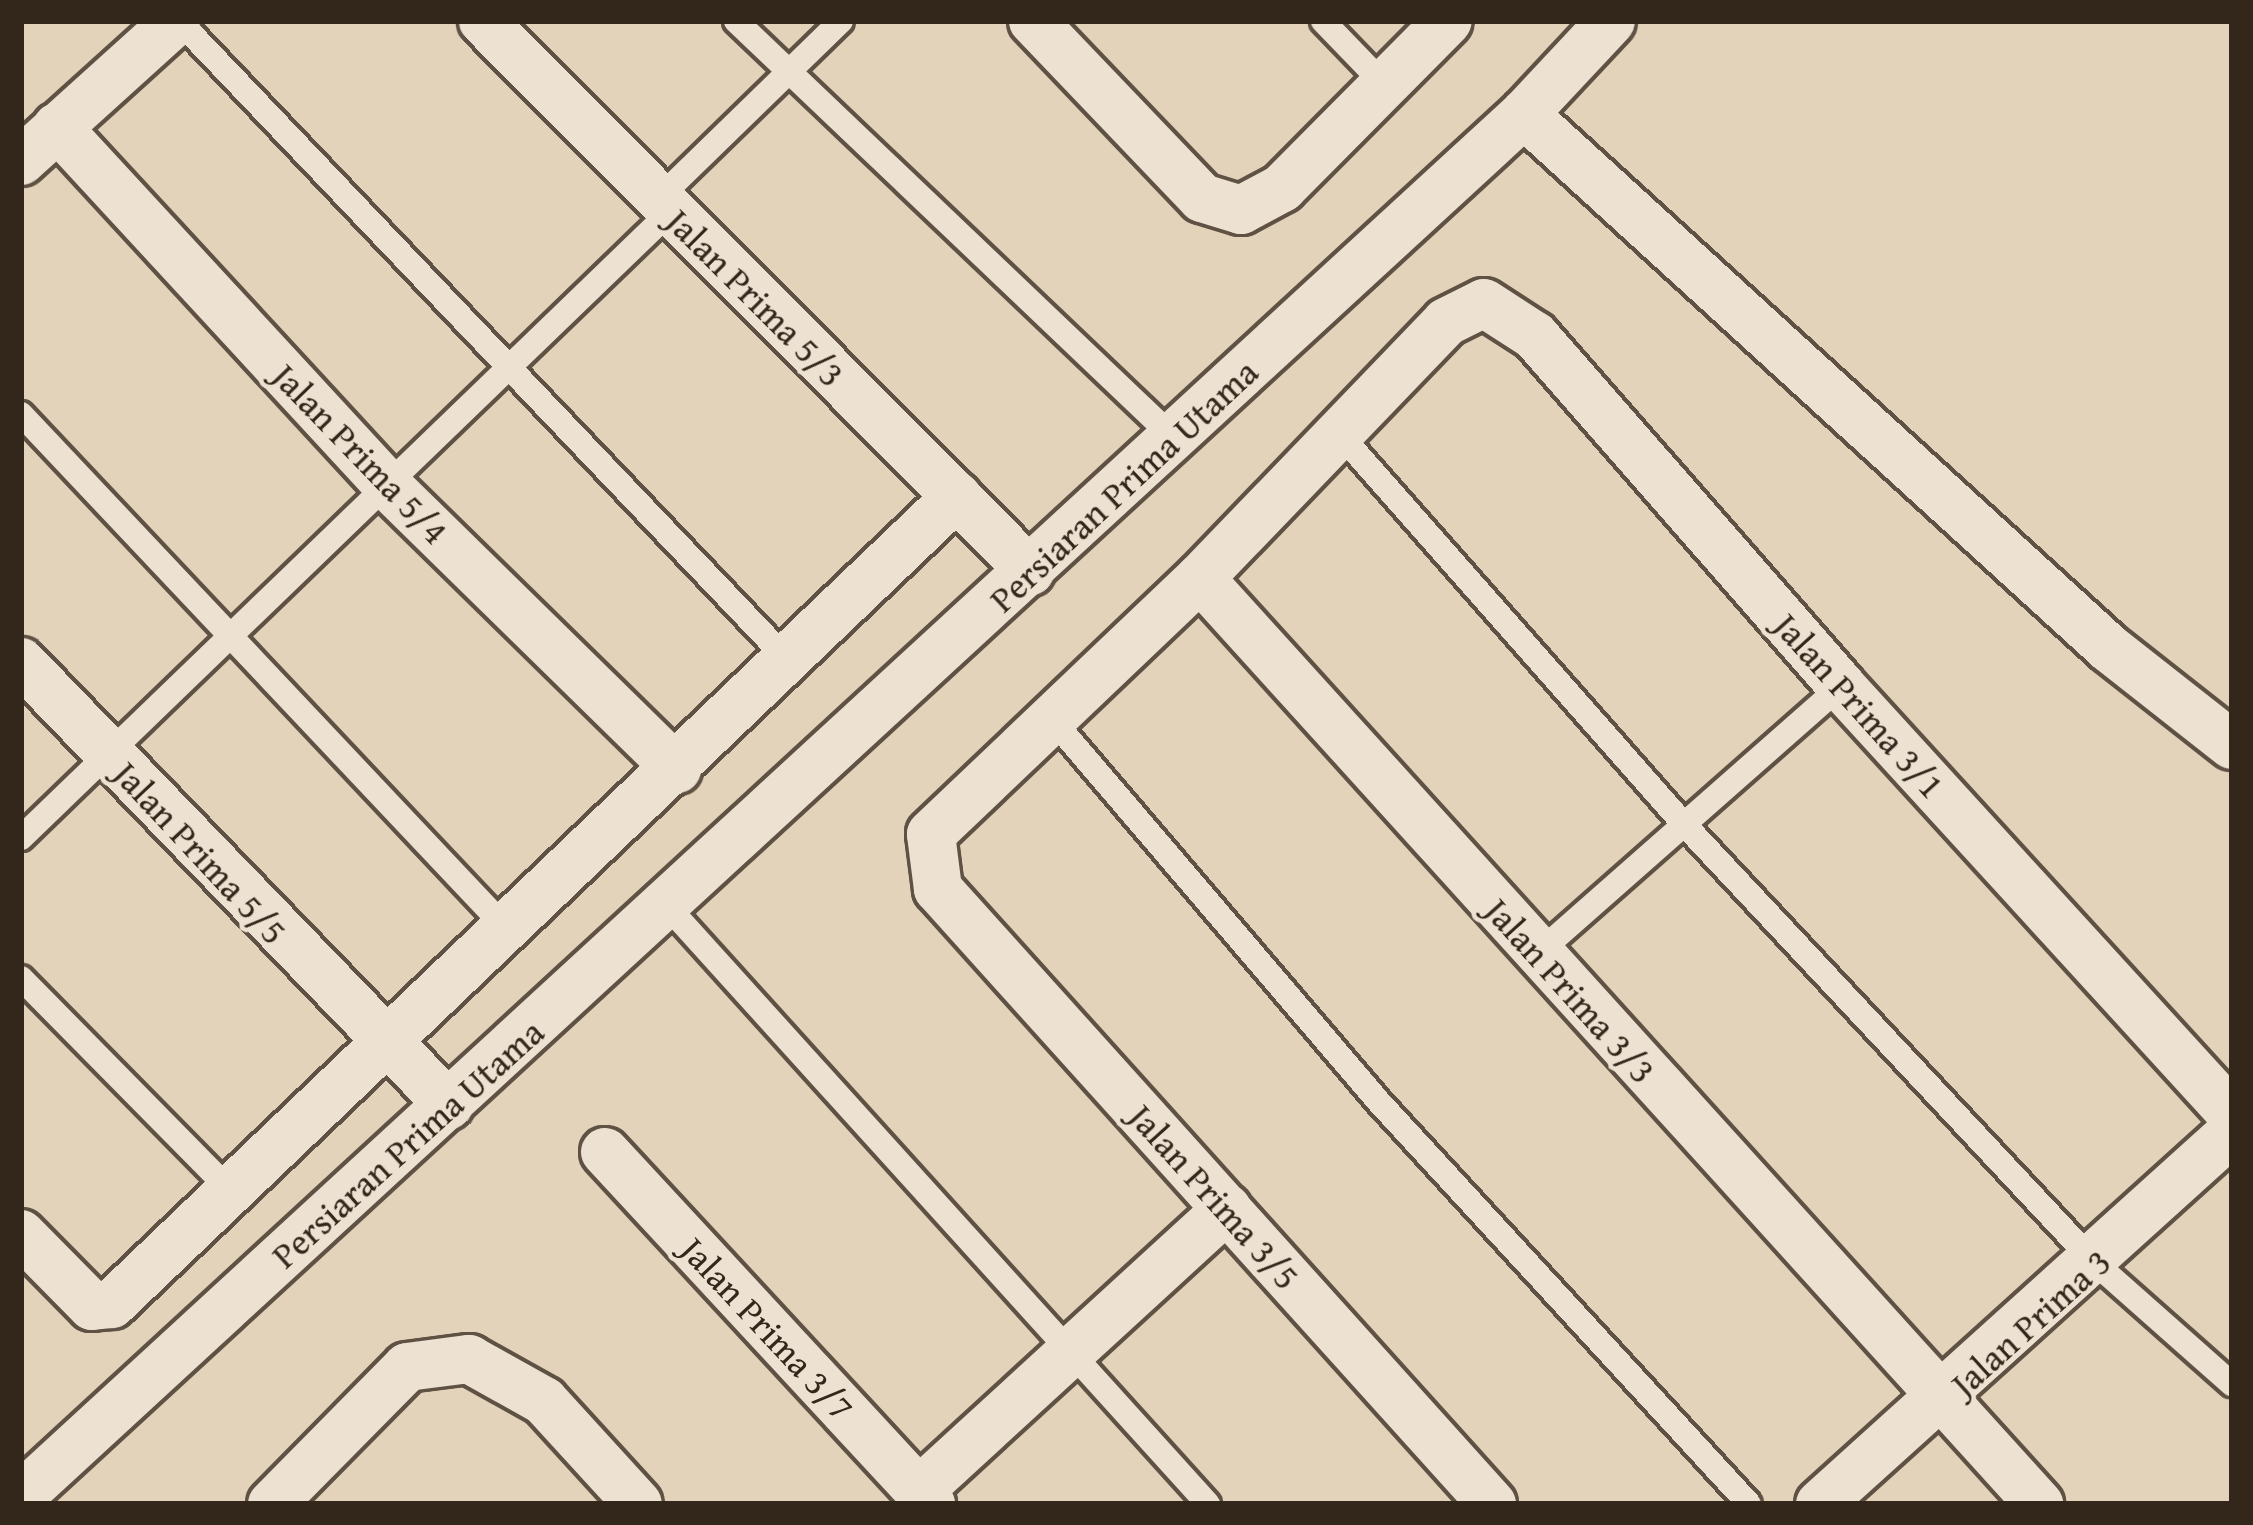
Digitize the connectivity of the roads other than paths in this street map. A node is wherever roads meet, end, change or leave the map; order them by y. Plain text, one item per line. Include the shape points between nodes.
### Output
1 (177, 21) edge
2 (483, 21) edge
3 (736, 21) edge
4 (841, 21) edge
5 (1033, 21) edge
6 (1323, 21) edge
7 (1448, 21) edge
8 (1611, 21) edge
9 (787, 74) junction
10 (1381, 81) junction
11 (1524, 114) junction
12 (57, 128) junction
13 (21, 161) edge
14 (664, 206) junction
15 (509, 367) junction
16 (21, 414) edge
17 (1337, 431) junction
18 (1174, 438) junction
19 (387, 485) junction
20 (957, 496) junction
21 (1030, 571) junction
22 (1200, 578) junction
23 (229, 638) junction
24 (786, 658) junction
25 (21, 662) edge
26 (1841, 686) junction
27 (1051, 718) junction
28 (2232, 745) edge
29 (108, 754) junction
30 (677, 769) junction
31 (1682, 822) junction
32 (21, 838) edge
33 (668, 907) junction
34 (504, 926) junction
35 (1537, 954) junction
36 (21, 978) edge
37 (382, 1042) junction
38 (449, 1105) junction
39 (2232, 1114) edge
40 (2232, 1132) edge
41 (605, 1151) dead end
42 (233, 1193) junction
43 (1227, 1209) junction
44 (21, 1234) edge
45 (2095, 1264) junction
46 (1071, 1352) junction
47 (2232, 1384) edge
48 (1943, 1401) junction
49 (21, 1496) edge
50 (925, 1497) edge
51 (272, 1504) edge
52 (638, 1504) edge
53 (1208, 1504) edge
54 (1492, 1504) edge
55 (1749, 1504) edge
56 (1820, 1504) edge
57 (2038, 1504) edge

1 - 12 street
1 - 15 lane
2 - 14 street, Jalan Prima 5/3
3 - 9 lane
4 - 9 lane
5 - 10 street via 1202,199 1241,210 1282,188
6 - 10 lane
7 - 10 street
8 - 11 street, Persiaran Prima Utama
9 - 14 lane
9 - 18 lane
11 - 18 street, Persiaran Prima Utama
11 - 28 street via 2110,649
12 - 13 street
12 - 19 street, Jalan Prima 5/4
14 - 15 lane
14 - 20 street, Jalan Prima 5/3
15 - 19 lane
15 - 24 lane
16 - 23 lane
17 - 22 street
17 - 26 street, Jalan Prima 3/1 via 1446,322 1484,303 1535,336
17 - 31 lane
18 - 21 street, Persiaran Prima Utama
19 - 23 lane
19 - 30 street, Jalan Prima 5/4
20 - 21 street, Jalan Prima 5/3
20 - 24 street
21 - 33 street, Persiaran Prima Utama
22 - 27 street
22 - 35 street, Jalan Prima 3/3
23 - 29 lane
23 - 34 lane
24 - 30 street
25 - 29 street, Jalan Prima 5/5
26 - 31 lane
26 - 39 street, Jalan Prima 3/1
27 - 43 street, Jalan Prima 3/5 via 931,834 938,889
27 - 55 lane via 1379,1102
29 - 32 lane
29 - 37 street, Jalan Prima 5/5
30 - 34 street
31 - 35 lane
31 - 45 lane
33 - 38 street, Persiaran Prima Utama
33 - 46 lane
34 - 37 street
35 - 48 street, Jalan Prima 3/3
36 - 42 lane
37 - 38 street, Jalan Prima 5/5
37 - 42 street
38 - 49 street, Persiaran Prima Utama
40 - 45 street, Jalan Prima 3
41 - 50 street, Jalan Prima 3/7
42 - 44 street via 112,1304 92,1306
43 - 46 street
43 - 54 street, Jalan Prima 3/5
45 - 47 lane
45 - 48 street, Jalan Prima 3
46 - 50 street
46 - 53 lane
48 - 56 street, Jalan Prima 3
48 - 57 street, Jalan Prima 3/3
51 - 52 street via 407,1367 469,1359 544,1401

